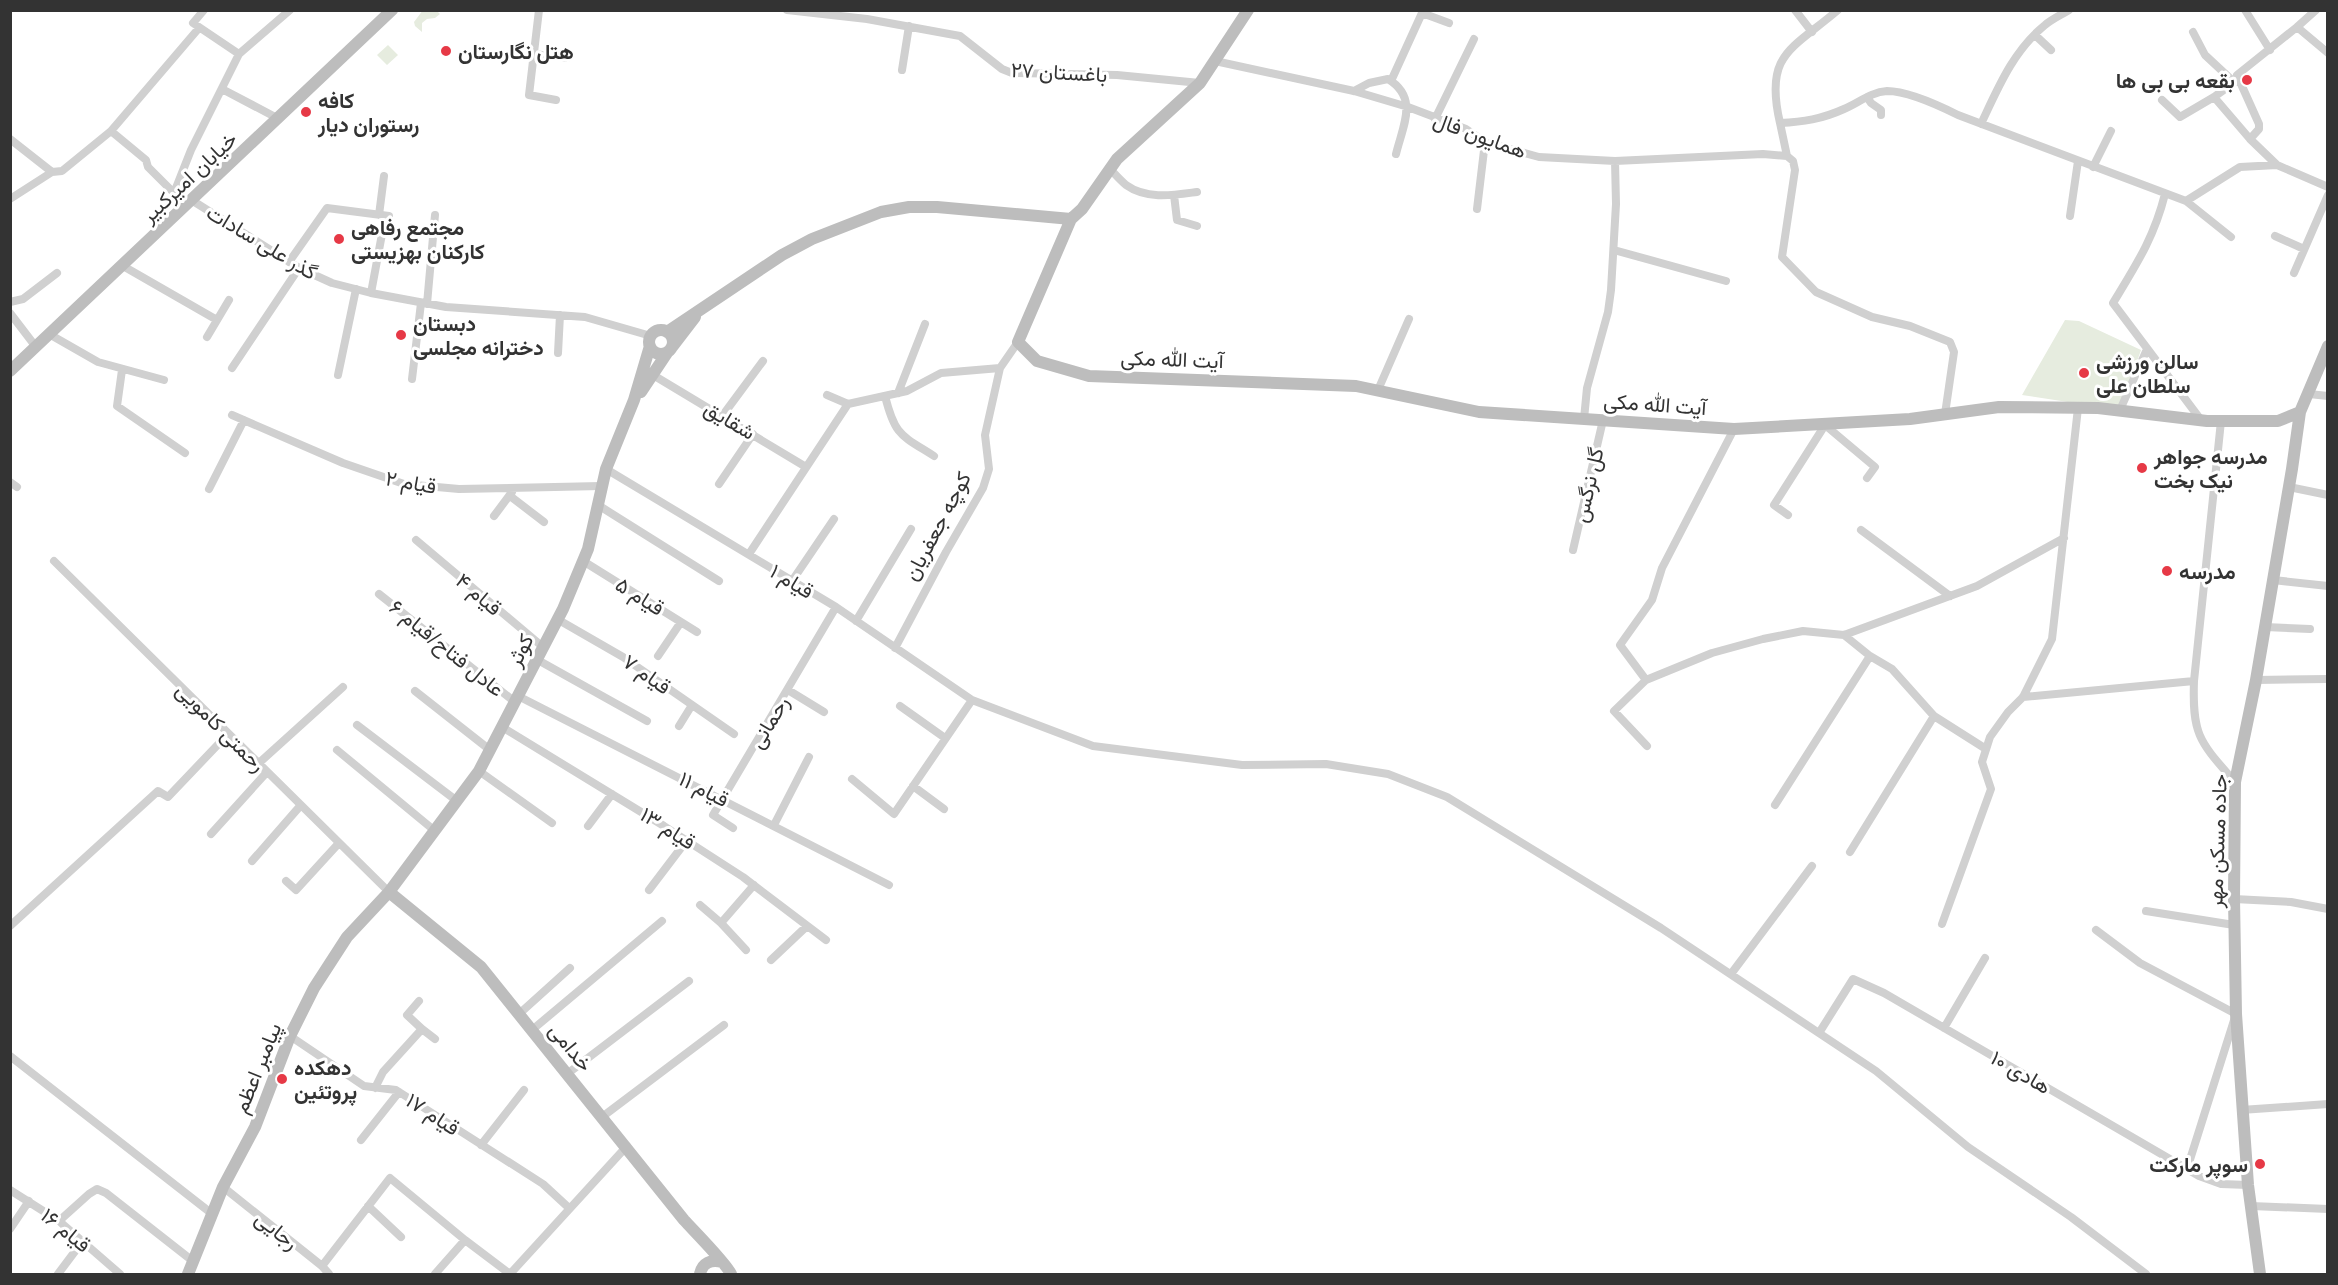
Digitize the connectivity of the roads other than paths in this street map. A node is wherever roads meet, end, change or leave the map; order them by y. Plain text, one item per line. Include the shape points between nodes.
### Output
1 (204, 10) edge
2 (290, 10) edge
3 (392, 10) edge
4 (539, 10) edge
5 (787, 10) edge
6 (1248, 10) edge
7 (1795, 10) edge
8 (1838, 10) edge
9 (2069, 10) edge
10 (2245, 10) edge
11 (2316, 10) edge
12 (1449, 23) dead end
13 (909, 26) junction
14 (2297, 27) junction
15 (200, 28) junction
16 (1812, 32) junction
17 (2193, 32) dead end
18 (2035, 35) junction
19 (1474, 39) dead end
20 (2051, 50) dead end
21 (2270, 50) junction
22 (2328, 53) edge
23 (239, 54) junction
24 (534, 54) junction
25 (567, 58) dead end
26 (1215, 61) junction
27 (902, 70) dead end
28 (2236, 80) junction
29 (1391, 81) junction
30 (1200, 83) junction
31 (222, 89) junction
32 (1354, 91) junction
33 (1867, 97) junction
34 (2214, 97) junction
35 (556, 100) dead end
36 (2162, 100) dead end
37 (1408, 107) junction
38 (1881, 115) dead end
39 (279, 118) junction
40 (1436, 119) junction
41 (1780, 123) junction
42 (1981, 124) junction
43 (111, 131) junction
44 (2111, 131) dead end
45 (10, 139) edge
46 (2250, 139) junction
47 (1485, 142) junction
48 (1396, 154) dead end
49 (1787, 156) junction
50 (1615, 161) junction
51 (2078, 161) junction
52 (2277, 165) junction
53 (2094, 167) junction
54 (1109, 168) junction
55 (52, 172) junction
56 (384, 177) dead end
57 (2328, 187) edge
58 (1197, 192) dead end
59 (174, 193) junction
60 (2165, 194) junction
61 (1174, 195) junction
62 (2328, 195) edge
63 (10, 199) edge
64 (2186, 201) junction
65 (190, 203) junction
66 (1477, 209) dead end
67 (379, 215) junction
68 (435, 215) dead end
69 (389, 216) dead end
70 (2070, 216) dead end
71 (1071, 219) junction
72 (1197, 226) dead end
73 (382, 234) dead end
74 (2276, 236) dead end
75 (2231, 237) dead end
76 (2304, 249) junction
77 (1614, 250) junction
78 (289, 262) junction
79 (123, 266) junction
80 (299, 268) junction
81 (57, 273) dead end
82 (2294, 273) dead end
83 (1726, 281) dead end
84 (356, 289) junction
85 (371, 293) junction
86 (229, 300) dead end
87 (10, 302) edge
88 (424, 303) junction
89 (701, 309) junction
90 (10, 313) edge
91 (560, 315) junction
92 (1409, 319) dead end
93 (217, 320) junction
94 (925, 324) dead end
95 (667, 332) junction
96 (49, 334) junction
97 (207, 337) dead end
98 (650, 341) junction
99 (1018, 342) junction
100 (2328, 346) edge
101 (36, 347) junction
102 (2147, 349) junction
103 (670, 350) junction
104 (558, 353) dead end
105 (763, 361) dead end
106 (232, 368) dead end
107 (1000, 368) junction
108 (122, 370) junction
109 (10, 371) edge
110 (338, 375) dead end
111 (653, 375) junction
112 (412, 379) dead end
113 (164, 381) dead end
114 (1378, 390) junction
115 (898, 393) junction
116 (2309, 394) junction
117 (827, 396) dead end
118 (885, 396) junction
119 (2328, 396) edge
120 (634, 400) junction
121 (848, 404) junction
122 (2078, 408) junction
123 (2120, 410) junction
124 (2300, 412) junction
125 (1945, 414) junction
126 (232, 415) dead end
127 (723, 415) junction
128 (1584, 419) junction
129 (244, 420) junction
130 (1603, 420) junction
131 (2201, 420) junction
132 (2221, 421) junction
133 (1825, 425) junction
134 (1734, 429) junction
135 (753, 434) junction
136 (185, 453) dead end
137 (934, 456) dead end
138 (806, 467) junction
139 (606, 469) junction
140 (1867, 478) dead end
141 (720, 484) dead end
142 (602, 486) junction
143 (2289, 487) junction
144 (209, 489) dead end
145 (513, 492) junction
146 (2328, 495) edge
147 (598, 505) junction
148 (1788, 515) dead end
149 (494, 516) dead end
150 (834, 519) dead end
151 (544, 522) dead end
152 (911, 529) dead end
153 (1861, 530) dead end
154 (2064, 538) junction
155 (416, 540) dead end
156 (1573, 550) dead end
157 (748, 554) junction
158 (54, 561) dead end
159 (583, 561) junction
160 (2273, 580) junction
161 (719, 581) dead end
162 (792, 581) junction
163 (2328, 586) edge
164 (379, 594) dead end
165 (1950, 596) junction
166 (836, 607) junction
167 (557, 619) junction
168 (856, 621) junction
169 (681, 622) junction
170 (2265, 627) junction
171 (2310, 629) dead end
172 (697, 632) dead end
173 (1844, 635) junction
174 (543, 647) junction
175 (895, 648) junction
176 (658, 656) dead end
177 (1870, 656) junction
178 (536, 660) junction
179 (2328, 679) edge
180 (1646, 680) junction
181 (2256, 680) junction
182 (2194, 681) junction
183 (343, 687) dead end
184 (788, 690) junction
185 (415, 692) dead end
186 (2023, 697) junction
187 (516, 699) junction
188 (972, 700) junction
189 (692, 705) junction
190 (900, 706) dead end
191 (824, 712) dead end
192 (1934, 716) junction
193 (647, 721) dead end
194 (357, 725) dead end
195 (679, 726) dead end
196 (502, 727) junction
197 (228, 734) junction
198 (734, 734) dead end
199 (945, 738) junction
200 (1647, 746) dead end
201 (1986, 749) junction
202 (337, 750) dead end
203 (490, 750) junction
204 (809, 757) dead end
205 (259, 763) junction
206 (479, 771) junction
207 (267, 772) junction
208 (852, 779) dead end
209 (2235, 782) junction
210 (913, 786) junction
211 (612, 794) junction
212 (723, 799) junction
213 (457, 801) junction
214 (301, 805) junction
215 (1775, 805) dead end
216 (944, 809) dead end
217 (552, 823) dead end
218 (774, 825) junction
219 (588, 826) dead end
220 (733, 828) dead end
221 (435, 831) junction
222 (211, 834) dead end
223 (687, 840) junction
224 (339, 843) junction
225 (1850, 852) dead end
226 (252, 861) dead end
227 (1812, 866) dead end
228 (286, 881) dead end
229 (754, 885) junction
230 (889, 885) dead end
231 (649, 890) dead end
232 (389, 892) junction
233 (2234, 899) junction
234 (700, 906) dead end
235 (2328, 909) edge
236 (2146, 911) dead end
237 (663, 921) dead end
238 (721, 923) junction
239 (1941, 924) dead end
240 (2234, 925) junction
241 (10, 926) edge
242 (807, 926) junction
243 (2096, 930) dead end
244 (826, 940) dead end
245 (746, 950) dead end
246 (1985, 958) dead end
247 (771, 960) dead end
248 (570, 968) dead end
249 (1731, 974) junction
250 (689, 981) dead end
251 (419, 1001) dead end
252 (519, 1014) junction
253 (2236, 1014) junction
254 (724, 1025) dead end
255 (1944, 1028) junction
256 (422, 1029) junction
257 (532, 1030) junction
258 (1819, 1033) junction
259 (290, 1036) junction
260 (435, 1039) dead end
261 (10, 1056) edge
262 (567, 1074) junction
263 (375, 1088) junction
264 (524, 1090) dead end
265 (399, 1092) junction
266 (2328, 1104) edge
267 (2241, 1110) junction
268 (602, 1117) junction
269 (361, 1140) dead end
270 (481, 1144) junction
271 (627, 1146) junction
272 (2187, 1169) junction
273 (2248, 1185) junction
274 (223, 1187) junction
275 (10, 1190) edge
276 (29, 1201) junction
277 (368, 1206) junction
278 (2251, 1206) junction
279 (569, 1208) junction
280 (2328, 1209) edge
281 (212, 1213) junction
282 (58, 1221) junction
283 (10, 1229) edge
284 (401, 1237) dead end
285 (465, 1240) junction
286 (82, 1242) junction
287 (705, 1244) junction
288 (194, 1262) junction
289 (722, 1262) junction
290 (322, 1266) junction
291 (700, 1272) edge
292 (731, 1274) edge
293 (58, 1275) edge
294 (120, 1275) edge
295 (188, 1275) edge
296 (329, 1275) edge
297 (435, 1275) edge
298 (2146, 1275) edge
299 (2260, 1275) edge

1 - 15 street via 193,23
2 - 23 street
3 - 39 main road, خیابان امیرکبیر
4 - 24 street
5 - 13 street, باغستان ۲۷
6 - 26 main road, کوچه جعفریان
7 - 16 street
8 - 16 street
9 - 18 street
10 - 21 street
11 - 14 street
12 - 29 street via 1422,13
13 - 27 street
13 - 30 street, باغستان ۲۷ via 960,36 1012,73 1117,75
14 - 21 street
14 - 22 street
15 - 23 street
15 - 43 street
16 - 41 street via 1783,57 1776,73 1774,93
17 - 28 street via 2205,55
18 - 20 street
18 - 42 street via 2021,48 2003,77
19 - 40 street
21 - 28 street via 2237,75
23 - 31 street
24 - 25 street
24 - 35 street via 529,95
26 - 30 main road, کوچه جعفریان
26 - 32 street, همایون فال
28 - 34 street
28 - 46 street via 2259,124
29 - 32 street via 1380,79
29 - 37 street via 1403,90
30 - 54 main road, کوچه جعفریان
31 - 39 street
31 - 59 street via 190,150
32 - 37 street, همایون فال
33 - 38 street via 1879,107
33 - 41 street via 1820,118
33 - 42 street via 1888,91 1901,93
34 - 36 street via 2180,117
34 - 46 street
37 - 40 street, همایون فال
37 - 48 street
39 - 65 main road, خیابان امیرکبیر
40 - 47 street, همایون فال via 1466,129
41 - 49 street
42 - 51 street
43 - 55 street via 62,171
43 - 59 street, گذر علی سادات via 146,160 148,167
44 - 53 street
45 - 55 street
46 - 52 street
47 - 50 street, همایون فال via 1539,157
47 - 66 street
49 - 50 street, همایون فال
49 - 125 street via 1795,170 1782,257 1816,291 1872,317 1910,326 1950,342 1954,352
50 - 77 street
51 - 53 street
51 - 70 street
52 - 57 street
52 - 64 street via 2240,166
53 - 60 street
54 - 61 street via 1137,191
54 - 71 main road, کوچه جعفریان
55 - 63 street
56 - 67 street
58 - 61 street
59 - 65 street, گذر علی سادات
60 - 64 street
60 - 102 street via 2150,243 2113,303
61 - 72 street via 1177,220
62 - 76 street
64 - 75 street
65 - 78 street, گذر علی سادات
65 - 79 main road, خیابان امیرکبیر
67 - 69 street
67 - 78 street via 327,208
68 - 88 street
71 - 89 main road via 937,207 890,210 804,243
71 - 99 main road, کوچه جعفریان
73 - 85 street
74 - 76 street
76 - 82 street
77 - 83 street
77 - 128 street via 1608,312 1587,388
78 - 80 street, گذر علی سادات
79 - 93 street
79 - 96 main road, خیابان امیرکبیر
80 - 84 street, گذر علی سادات
80 - 106 street
81 - 87 street via 23,299
84 - 85 street, گذر علی سادات
84 - 110 street
85 - 88 street, گذر علی سادات
86 - 93 street
88 - 91 street, گذر علی سادات
88 - 112 street
89 - 95 main road
89 - 103 main road
90 - 101 street
91 - 98 street, گذر علی سادات via 585,317
91 - 104 street
92 - 114 street
93 - 97 street
94 - 115 street
95 - 98 main road via 655,332
95 - 103 main road via 673,338
96 - 101 main road, خیابان امیرکبیر
96 - 108 street via 86,357
98 - 103 main road via 654,352
98 - 120 main road
99 - 107 street, کوچه جعفریان
99 - 114 main road, آیت الله مکی via 1037,362 1089,375
100 - 116 main road, جاده مسکن مهر
101 - 109 main road, خیابان امیرکبیر
102 - 123 street
102 - 131 street
103 - 111 main road
105 - 127 street
107 - 115 street via 940,373
107 - 175 street, کوچه جعفریان via 985,435 988,469 983,488
108 - 113 street
108 - 136 street via 117,406
111 - 120 main road
111 - 127 street, شقایق
114 - 128 main road, آیت الله مکی via 1479,412
115 - 118 street
116 - 119 street
116 - 124 main road, جاده مسکن مهر
117 - 121 street
118 - 121 street
118 - 137 street via 891,420 900,434
120 - 139 main road, کوثر
121 - 138 street
122 - 123 main road, آیت الله مکی
122 - 125 main road, آیت الله مکی via 1999,407
122 - 154 street
123 - 131 main road, آیت الله مکی
124 - 132 main road, آیت الله مکی via 2278,421
124 - 143 main road, جاده مسکن مهر
125 - 133 main road, آیت الله مکی
126 - 129 street, قیام ۲
127 - 135 street, شقایق
128 - 130 main road, آیت الله مکی
129 - 144 street
129 - 145 street, قیام ۲ via 343,463 404,484
130 - 134 main road, آیت الله مکی
130 - 156 street, گل نرگس
131 - 132 main road, آیت الله مکی
132 - 182 street
133 - 134 main road, آیت الله مکی
133 - 140 street via 1875,467
133 - 148 street via 1774,506
134 - 180 street via 1662,568 1652,600 1620,645
135 - 138 street, شقایق
135 - 141 street
138 - 157 street
139 - 142 main road, کوثر
139 - 157 street, قیام ۱
142 - 145 street, قیام ۲
142 - 147 main road, کوثر
143 - 146 street
143 - 160 main road, جاده مسکن مهر
145 - 149 street
145 - 151 street
147 - 159 main road, کوثر
147 - 161 street
150 - 162 street
152 - 168 street
153 - 165 street
154 - 165 street via 1977,586
154 - 186 street via 2052,639
155 - 174 street, قیام ۴
157 - 162 street, قیام ۱
158 - 197 street, رحمتی کامویی
159 - 167 main road, کوثر
159 - 169 street, قیام ۵
160 - 163 street
160 - 170 main road, جاده مسکن مهر
162 - 166 street, قیام ۱
164 - 187 street, عادل فتاح/قیام ۶
165 - 173 street
166 - 168 street, قیام ۱
166 - 184 street, رحمانی
167 - 174 main road, کوثر
167 - 189 street, قیام ۷ via 623,657
168 - 175 street, قیام ۱
169 - 172 street, قیام ۵
169 - 176 street
170 - 171 street
170 - 181 main road, جاده مسکن مهر
173 - 177 street
173 - 180 street via 1803,631 1763,639 1712,653
174 - 178 main road, کوثر
175 - 188 street, قیام ۱
177 - 192 street via 1892,669
177 - 215 street
178 - 187 main road, کوثر
178 - 193 street
179 - 181 street
180 - 200 street via 1614,711
181 - 209 main road, جاده مسکن مهر
182 - 186 street
182 - 209 street via 2197,732
183 - 205 street
184 - 191 street
184 - 212 street, رحمانی
185 - 203 street
186 - 201 street via 1990,737
187 - 196 main road, کوثر
187 - 212 street, قیام ۱۱
188 - 199 street
188 - 249 street, قیام ۱ via 1093,746 1206,762 1326,764 1388,774 1447,798
189 - 195 street
189 - 198 street, قیام ۷
190 - 199 street
192 - 201 street
192 - 225 street
194 - 213 street
196 - 203 main road, کوثر
196 - 211 street, قیام ۱۳
197 - 205 street, رحمتی کامویی
197 - 241 street via 168,797 158,791
199 - 210 street
201 - 239 street via 1982,762 1991,789
202 - 221 street
203 - 206 main road, کوثر
204 - 218 street
205 - 207 street, رحمتی کامویی
206 - 213 main road, کوثر
206 - 217 street
207 - 214 street, رحمتی کامویی
207 - 222 street
208 - 210 street via 894,814
209 - 233 main road, جاده مسکن مهر
210 - 216 street
211 - 219 street
211 - 223 street, قیام ۱۳
212 - 218 street, قیام ۱۱
212 - 220 street, رحمانی via 713,815
213 - 221 main road, کوثر
214 - 224 street, رحمتی کامویی
214 - 226 street
218 - 230 street, قیام ۱۱
221 - 232 main road, کوثر
223 - 229 street, قیام ۱۳
223 - 231 street
224 - 228 street via 296,890
224 - 232 street, رحمتی کامویی
227 - 249 street
229 - 238 street
229 - 242 street, قیام ۱۳
232 - 252 main road, خدامی via 481,967
232 - 259 main road, پیامبر اعظم via 335,953
233 - 235 street via 2291,902
233 - 240 main road, جاده مسکن مهر
234 - 238 street
236 - 240 street
237 - 257 street
238 - 245 street
240 - 253 main road, جاده مسکن مهر
242 - 244 street, قیام ۱۳
242 - 247 street
243 - 253 street via 2140,963
246 - 255 street
248 - 252 street
249 - 258 street, قیام ۱
250 - 262 street
251 - 256 street via 407,1015
252 - 257 main road, خدامی
253 - 267 main road, جاده مسکن مهر
253 - 272 street
254 - 268 street
255 - 258 street, هادی ۱۰ via 1853,979
255 - 272 street, هادی ۱۰
256 - 260 street
256 - 263 street via 383,1072
257 - 262 main road, خدامی
258 - 298 street, قیام ۱ via 1876,1071 1968,1148 2071,1217
259 - 263 street, قیام ۱۷ via 364,1086
259 - 274 main road, پیامبر اعظم via 255,1127
261 - 281 street
262 - 268 main road, خدامی
263 - 265 street, قیام ۱۷
264 - 270 street
265 - 269 street
265 - 270 street, قیام ۱۷
266 - 267 street
267 - 273 main road, جاده مسکن مهر
268 - 271 main road, خدامی
270 - 279 street, قیام ۱۷ via 543,1184
271 - 279 street
271 - 287 main road, خدامی
272 - 273 street, هادی ۱۰ via 2221,1184
273 - 278 main road, جاده مسکن مهر
274 - 281 main road, پیامبر اعظم
274 - 290 street, رجایی
275 - 276 street, قیام ۱۶
276 - 282 street, قیام ۱۶
276 - 283 street
277 - 284 street
277 - 285 street via 390,1178
277 - 290 street
278 - 280 street
278 - 299 main road, جاده مسکن مهر
279 - 285 street via 510,1275
281 - 288 main road, پیامبر اعظم
282 - 286 street, قیام ۱۶
282 - 288 street via 97,1189
285 - 297 street
286 - 293 street
286 - 294 street, قیام ۱۶
287 - 289 main road, خدامی
287 - 291 main road
288 - 295 main road, پیامبر اعظم
289 - 291 main road via 711,1261
289 - 292 main road, خدامی
290 - 296 street, رجایی

